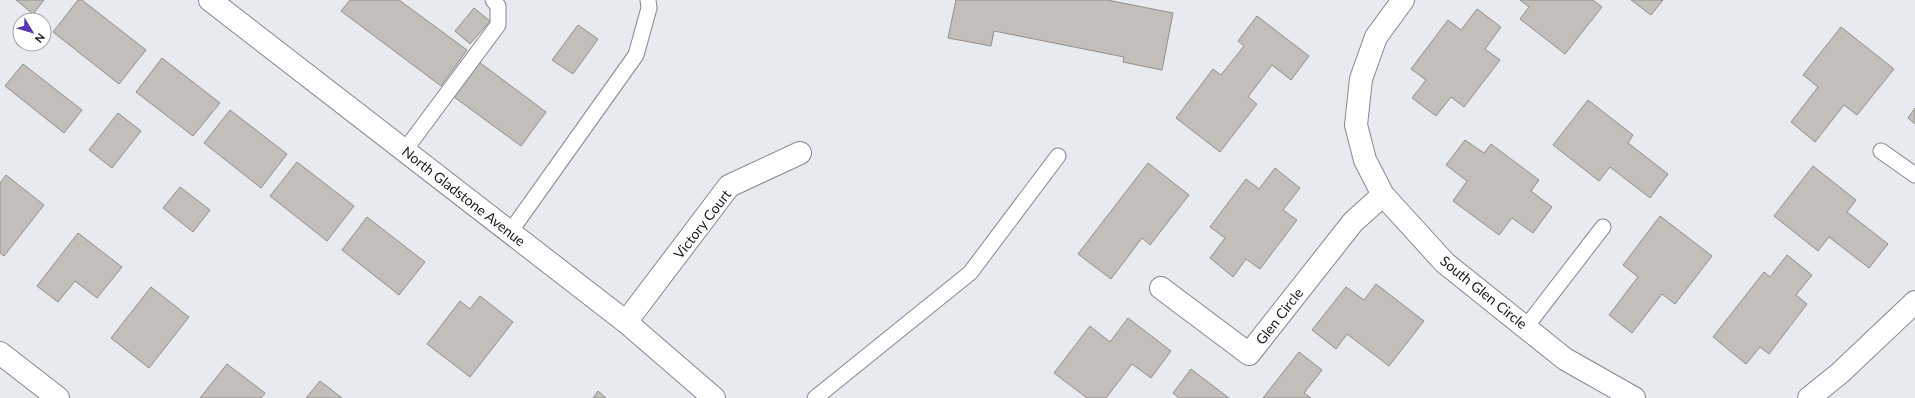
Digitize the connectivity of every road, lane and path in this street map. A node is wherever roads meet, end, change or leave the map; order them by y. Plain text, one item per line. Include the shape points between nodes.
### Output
1 (210, 0) edge
2 (493, 0) edge
3 (648, 0) edge
4 (1403, 0) edge
5 (405, 150) junction
6 (1881, 151) dead end
7 (800, 153) dead end
8 (1058, 156) dead end
9 (1915, 175) edge
10 (1383, 195) junction
11 (1603, 227) dead end
12 (510, 232) junction
13 (1161, 288) dead end
14 (1915, 302) edge
15 (626, 322) junction
16 (1526, 327) junction
17 (0, 353) edge
18 (58, 398) edge
19 (714, 398) edge
20 (815, 398) edge
21 (1634, 398) edge
22 (1808, 398) edge

1 - 5 street, North Gladstone Avenue
2 - 5 lane via 498,6 498,25
3 - 12 lane via 636,55
4 - 10 street, South Glen Circle via 1376,37 1361,78 1356,118 1365,160
5 - 12 street, North Gladstone Avenue
6 - 9 lane
7 - 15 street, Victory Court via 729,186
8 - 20 lane via 970,273
10 - 13 street, Glen Circle via 1353,222 1249,354
10 - 16 street, South Glen Circle via 1444,263
11 - 16 lane
12 - 15 street, North Gladstone Avenue
14 - 22 street via 1840,373
15 - 19 street, North Gladstone Avenue
16 - 21 street, South Glen Circle via 1566,359
17 - 18 street

